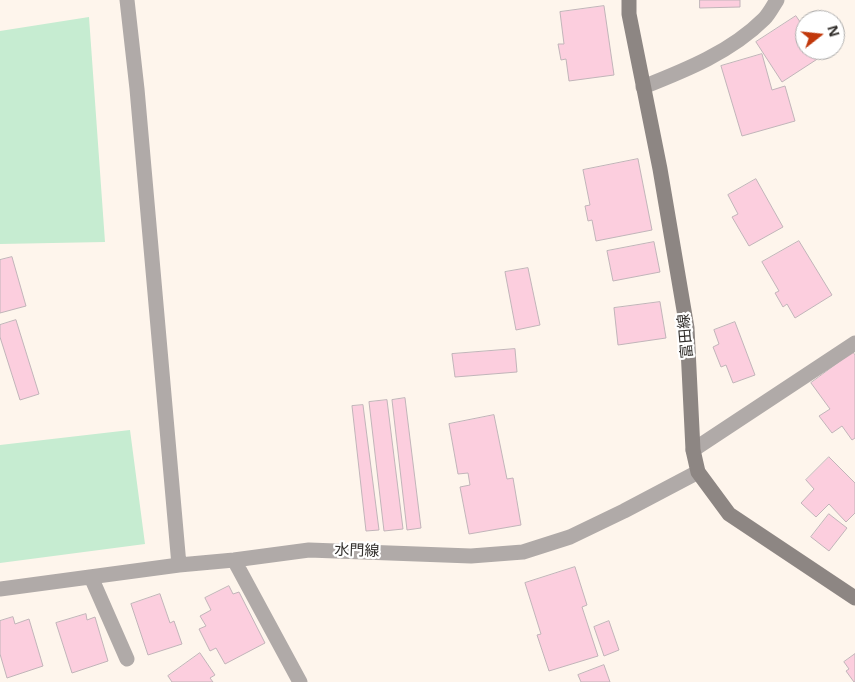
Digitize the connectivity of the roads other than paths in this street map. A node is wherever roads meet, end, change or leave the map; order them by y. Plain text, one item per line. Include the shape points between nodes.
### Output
1 (127, 0) edge
2 (629, 0) edge
3 (777, 0) edge
4 (643, 87) junction
5 (855, 342) edge
6 (693, 450) junction
7 (698, 472) junction
8 (234, 560) junction
9 (179, 565) junction
10 (91, 577) junction
11 (0, 589) edge
12 (855, 598) edge
13 (127, 659) dead end
14 (300, 682) edge

1 - 9 street
2 - 4 street, 富田線
3 - 4 street via 765,18 738,41 685,70
4 - 6 street, 富田線 via 687,328
5 - 6 street
6 - 7 street, 富田線
7 - 8 street, 水門線 via 579,533 523,552 471,556 309,550
7 - 12 street, 富田線 via 729,514
8 - 9 street, 水門線
8 - 14 street
9 - 10 street, 水門線
10 - 11 street, 水門線
10 - 13 street

